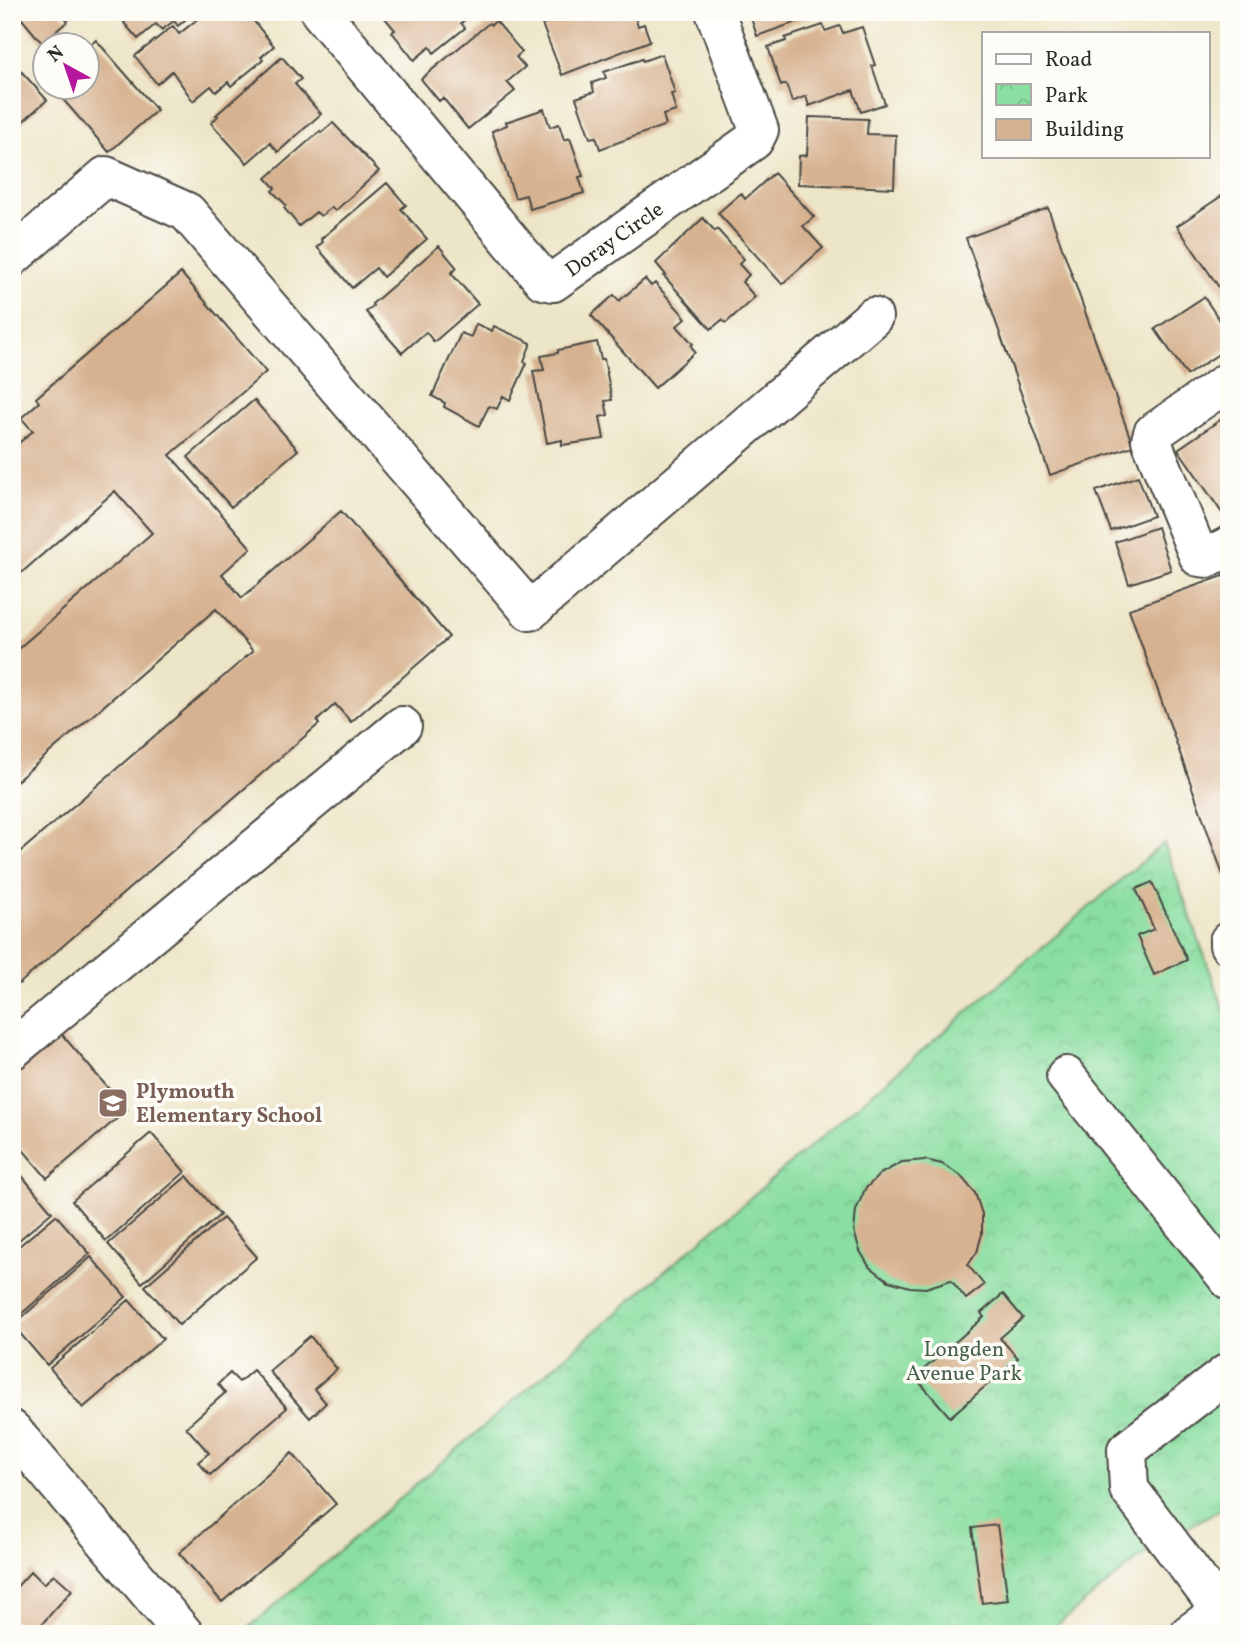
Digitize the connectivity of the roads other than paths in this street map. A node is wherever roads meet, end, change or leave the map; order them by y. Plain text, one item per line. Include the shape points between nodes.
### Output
1 (320, 12) edge
2 (715, 12) edge
3 (12, 257) edge
4 (873, 317) dead end
5 (1229, 381) edge
6 (1229, 546) edge
7 (402, 726) dead end
8 (12, 1050) edge
9 (1066, 1076) dead end
10 (1229, 1280) edge
11 (1229, 1372) edge
12 (12, 1430) edge
13 (1225, 1608) edge
14 (184, 1634) edge
15 (1188, 1634) edge

1 - 2 street, Doray Circle via 543,280 553,282 754,140 759,130
3 - 4 street via 106,176 187,212 530,611
5 - 6 street via 1153,433 1151,440 1199,557 1207,558
7 - 8 street
9 - 10 street
11 - 13 street via 1127,1450 1129,1489
12 - 14 street
13 - 15 street

